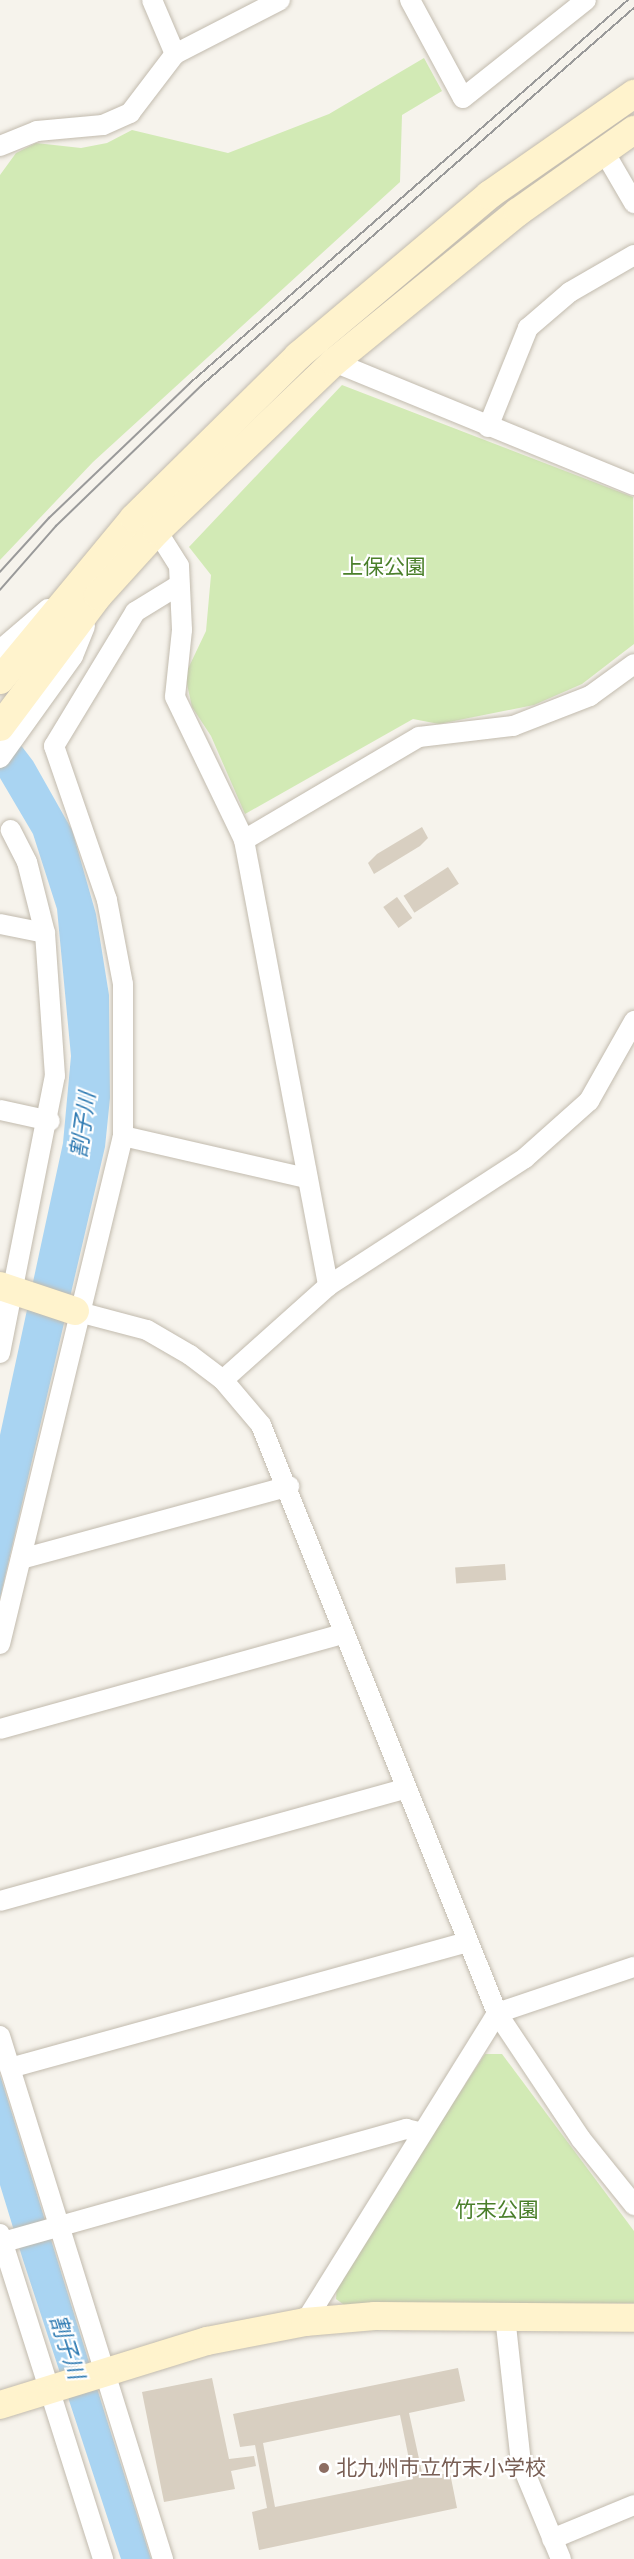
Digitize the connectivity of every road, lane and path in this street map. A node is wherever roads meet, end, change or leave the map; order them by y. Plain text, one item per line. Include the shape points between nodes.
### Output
1 (152, 0) edge
2 (280, 0) edge
3 (410, 0) edge
4 (586, 0) edge
5 (565, 8) edge
6 (175, 54) junction
7 (634, 94) edge
8 (634, 130) edge
9 (0, 146) edge
10 (602, 148) junction
11 (634, 203) edge
12 (634, 255) edge
13 (334, 362) junction
14 (488, 427) junction
15 (634, 485) edge
16 (146, 524) junction
17 (179, 585) junction
18 (70, 592) junction
19 (98, 596) junction
20 (54, 632) junction
21 (0, 650) edge
22 (634, 664) edge
23 (0, 680) edge
24 (13, 724) edge
25 (0, 758) edge
26 (11, 830) dead end
27 (244, 840) junction
28 (0, 924) edge
29 (45, 933) junction
30 (634, 1021) edge
31 (0, 1110) edge
32 (50, 1121) junction
33 (123, 1136) junction
34 (307, 1178) junction
35 (328, 1286) junction
36 (13, 1290) edge
37 (79, 1312) junction
38 (0, 1353) edge
39 (223, 1380) junction
40 (289, 1486) junction
41 (21, 1559) junction
42 (343, 1634) junction
43 (0, 1644) edge
44 (0, 1729) edge
45 (405, 1789) junction
46 (0, 1902) edge
47 (465, 1942) junction
48 (634, 1967) edge
49 (497, 2013) junction
50 (0, 2036) edge
51 (10, 2068) junction
52 (419, 2132) junction
53 (632, 2199) edge
54 (57, 2226) junction
55 (3, 2240) edge
56 (505, 2316) junction
57 (634, 2318) edge
58 (305, 2322) junction
59 (102, 2371) junction
60 (51, 2386) junction
61 (0, 2405) edge
62 (634, 2505) edge
63 (552, 2539) junction
64 (103, 2559) edge
65 (163, 2559) edge
66 (561, 2559) edge

1 - 6 street
2 - 6 street
3 - 5 street via 463,98
4 - 5 street
6 - 9 street via 158,84 130,113 103,125 37,131
7 - 16 street via 489,195 298,356
8 - 10 street
10 - 11 street
10 - 13 street
12 - 14 street via 570,292 528,327
13 - 14 street
13 - 16 street
14 - 15 street
16 - 17 street via 179,566
16 - 18 street
16 - 19 street
17 - 27 street via 182,630 175,697
17 - 33 street via 135,612 54,746 104,890 123,984
18 - 20 street
18 - 21 street
19 - 20 street
19 - 24 street via 73,656
20 - 23 street
20 - 24 street
22 - 27 street via 590,696 513,726 419,737
24 - 25 street
26 - 29 street via 27,862
27 - 34 street
28 - 29 street
29 - 32 street via 55,1076
30 - 35 street via 589,1101 525,1158
31 - 32 street
32 - 36 street
33 - 34 street
33 - 37 street
34 - 35 street
35 - 39 street
36 - 37 street
36 - 38 street
37 - 39 street via 147,1330
37 - 41 street
39 - 40 street via 261,1425
40 - 41 street
40 - 42 street
41 - 43 street
42 - 44 street
42 - 45 street
45 - 46 street
45 - 47 street
47 - 49 street
47 - 51 street
48 - 49 street
49 - 52 street
49 - 53 street
50 - 51 street
51 - 54 street
52 - 54 street via 406,2129
52 - 58 street
54 - 55 street
54 - 59 street
55 - 60 street
56 - 57 street
56 - 58 street
56 - 63 street via 521,2463
58 - 59 street
59 - 60 street
59 - 65 street
60 - 61 street
60 - 64 street
62 - 63 street
63 - 66 street

